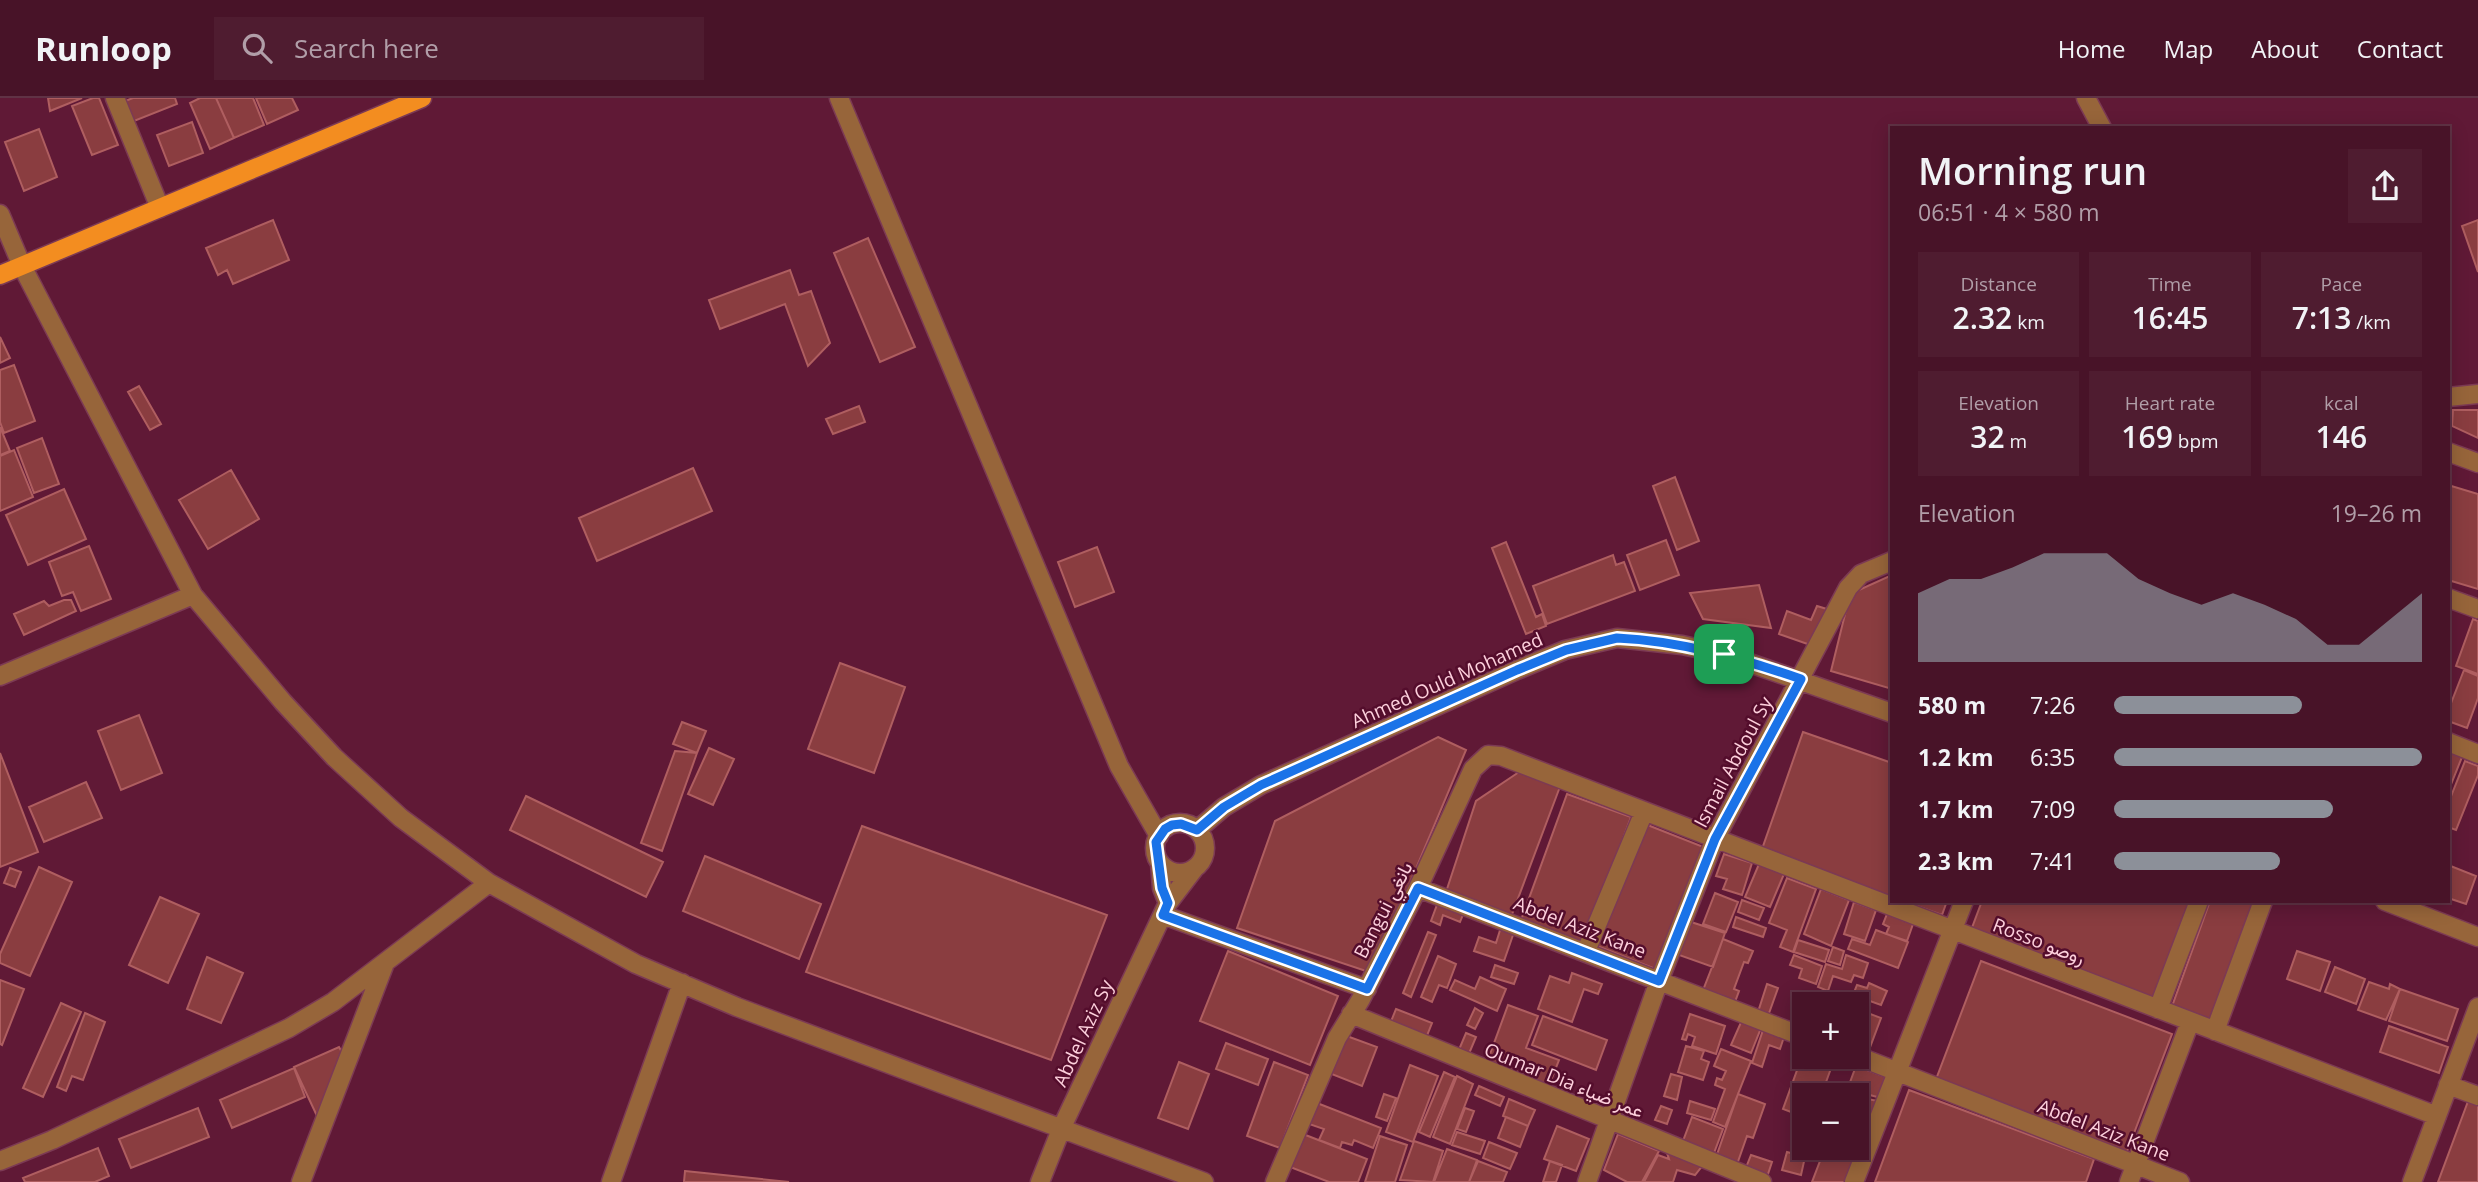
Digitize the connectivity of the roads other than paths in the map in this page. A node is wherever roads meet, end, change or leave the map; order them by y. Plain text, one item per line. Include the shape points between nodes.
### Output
1 (115, 98) edge
2 (422, 98) edge
3 (839, 98) edge
4 (2086, 98) edge
5 (2101, 126) edge
6 (160, 208) junction
7 (0, 214) edge
8 (22, 266) junction
9 (0, 275) edge
10 (2478, 394) edge
11 (2450, 397) edge
12 (2450, 453) edge
13 (2478, 463) edge
14 (1890, 562) edge
15 (193, 595) junction
16 (2450, 598) edge
17 (2478, 609) edge
18 (0, 676) edge
19 (1801, 679) junction
20 (1890, 712) edge
21 (2450, 743) edge
22 (2478, 754) edge
23 (1473, 769) joint
24 (1644, 812) junction
25 (1197, 830) junction
26 (1159, 836) junction
27 (1715, 839) junction
28 (1160, 863) junction
29 (1194, 869) junction
30 (489, 883) junction
31 (1418, 888) junction
32 (1963, 903) edge
33 (2198, 903) edge
34 (2262, 903) edge
35 (2390, 903) edge
36 (1165, 909) junction
37 (1953, 930) junction
38 (2478, 937) edge
39 (1586, 951) junction
40 (384, 963) junction
41 (1659, 981) junction
42 (682, 983) junction
43 (1367, 989) junction
44 (2478, 1007) edge
45 (2158, 1009) junction
46 (1351, 1014) junction
47 (2190, 1022) junction
48 (2215, 1031) junction
49 (1792, 1033) edge
50 (1869, 1060) edge
51 (1896, 1070) junction
52 (2448, 1085) junction
53 (2478, 1096) edge
54 (2437, 1116) junction
55 (1610, 1122) junction
56 (1062, 1127) junction
57 (0, 1161) edge
58 (2132, 1174) edge
59 (1192, 1180) edge
60 (301, 1182) edge
61 (611, 1182) edge
62 (1040, 1182) edge
63 (1275, 1182) edge
64 (1587, 1182) edge
65 (1762, 1182) edge
66 (1854, 1182) edge
67 (2180, 1182) edge
68 (2412, 1182) edge

1 - 6 street
2 - 6 main road
3 - 26 street via 1119,766
4 - 5 street
6 - 8 main road
7 - 8 street
8 - 9 main road
8 - 15 street
10 - 11 street
12 - 13 street
14 - 19 street, Ismail Abdoul Sy via 1861,574 1848,588
15 - 18 street
15 - 30 street via 334,757 401,818
16 - 17 street
19 - 20 street, Ahmed Ould Mohamed
19 - 25 street, Ahmed Ould Mohamed via 1751,661 1682,645 1617,638 1597,641 1517,670 1261,785
19 - 27 street, Ismail Abdoul Sy
21 - 22 street
23 - 24 street, Rosso روصو via 1483,757 1501,756
23 - 31 street, Bangui بانغي
24 - 27 street, Rosso روصو
24 - 39 street
25 - 26 street via 1172,825
25 - 29 street via 1205,846
26 - 28 street
27 - 37 street, Rosso روصو
27 - 41 street, Ismail Abdoul Sy
28 - 29 street via 1180,873
28 - 36 street
29 - 36 street, Abdel Aziz Sy
30 - 40 street
30 - 42 street via 636,964
31 - 39 street, Abdel Aziz Kane
31 - 43 street, Bangui بانغي
32 - 37 street
33 - 45 street
34 - 48 street
35 - 38 street
36 - 43 street
36 - 56 street, Abdel Aziz Sy
37 - 45 street, Rosso روصو
37 - 51 street
39 - 41 street, Abdel Aziz Kane
40 - 57 street via 289,1028
40 - 60 street
41 - 49 street, Abdel Aziz Kane
41 - 55 street, Ismail Abdoul Sy
42 - 56 street
42 - 61 street
43 - 46 street, Bangui بانغي
44 - 52 street
45 - 47 street, Rosso روصو
46 - 55 street, Oumar Dia عمر ضياء
46 - 63 street, Bangui بانغي via 1336,1038
47 - 48 street, Rosso روصو
47 - 58 street
48 - 54 street, Rosso روصو
50 - 51 street, Abdel Aziz Kane
51 - 58 street, Abdel Aziz Kane
51 - 66 street
52 - 53 street
52 - 54 street
54 - 68 street
55 - 64 street, Ismail Abdoul Sy
55 - 65 street, Oumar Dia عمر ضياء
56 - 59 street
56 - 62 street, Abdel Aziz Sy
58 - 67 street, Abdel Aziz Kane

